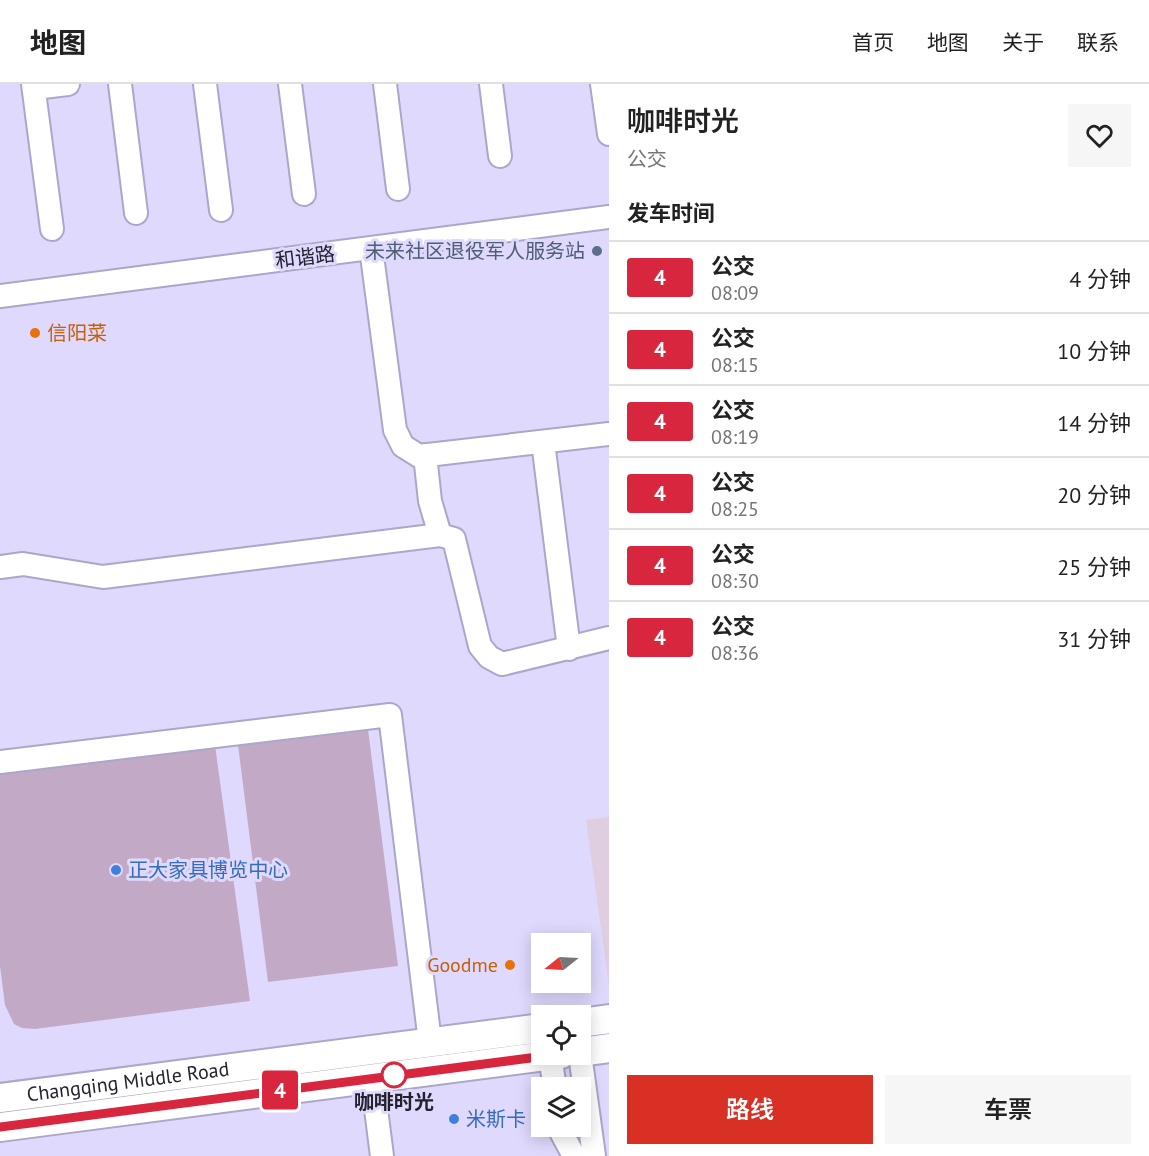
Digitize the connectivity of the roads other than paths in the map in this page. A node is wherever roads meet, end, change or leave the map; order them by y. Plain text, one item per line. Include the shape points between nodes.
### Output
1 (68, 84) edge
2 (120, 84) edge
3 (205, 84) edge
4 (290, 84) edge
5 (386, 84) edge
6 (490, 84) edge
7 (602, 84) edge
8 (34, 86) edge
9 (609, 134) edge
10 (500, 156) dead end
11 (398, 189) dead end
12 (304, 194) dead end
13 (221, 210) dead end
14 (136, 213) dead end
15 (609, 217) edge
16 (52, 229) dead end
17 (371, 248) junction
18 (0, 296) edge
19 (609, 434) edge
20 (543, 442) junction
21 (425, 455) junction
22 (440, 535) junction
23 (0, 567) edge
24 (609, 638) edge
25 (569, 648) junction
26 (0, 762) edge
27 (609, 1019) edge
28 (591, 1021) edge
29 (531, 1029) edge
30 (430, 1042) junction
31 (609, 1048) edge
32 (591, 1051) edge
33 (531, 1058) edge
34 (582, 1065) edge
35 (372, 1078) junction
36 (0, 1098) edge
37 (0, 1127) edge
38 (565, 1137) edge
39 (382, 1156) edge
40 (574, 1156) edge
41 (594, 1156) edge

1 - 8 street
2 - 14 street
3 - 13 street
4 - 12 street
5 - 11 street
6 - 10 street
7 - 9 street
8 - 16 street
15 - 17 street, 和谐路
17 - 18 street, 和谐路
17 - 21 street via 395,430 403,446 419,456
19 - 20 street
20 - 21 street
20 - 25 street
21 - 22 street via 430,501
22 - 23 street via 103,577 23,564
22 - 25 street via 454,539 480,646 489,657 502,664
24 - 25 street
26 - 30 street via 390,715
27 - 28 main road
29 - 30 main road, Changqing Middle Road
30 - 36 main road, Changqing Middle Road
31 - 32 main road
33 - 35 main road, Changqing Middle Road
34 - 41 street
35 - 37 main road, Changqing Middle Road
35 - 39 street
38 - 40 street

